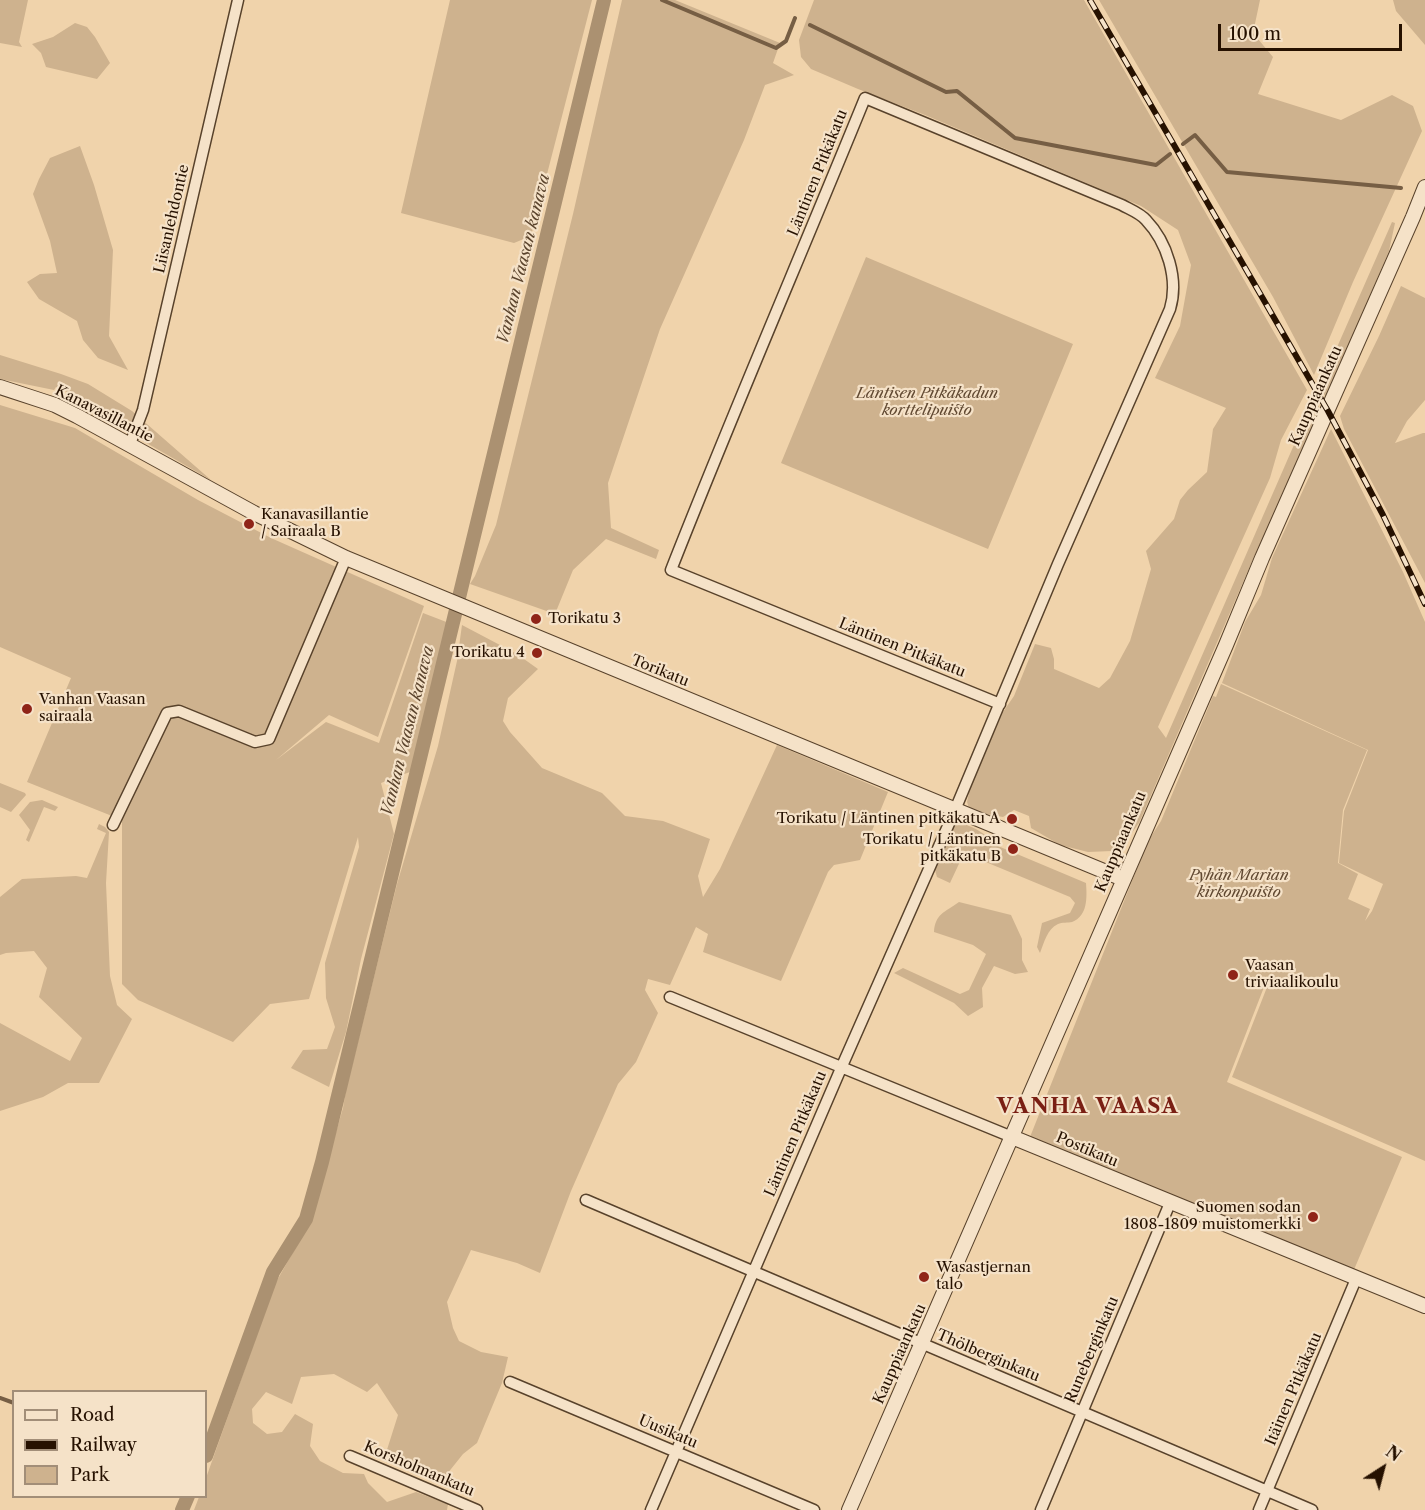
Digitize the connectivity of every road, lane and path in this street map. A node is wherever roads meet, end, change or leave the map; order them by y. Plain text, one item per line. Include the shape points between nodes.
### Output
1 (238, 0) edge
2 (1425, 187) edge
3 (0, 387) edge
4 (130, 444) junction
5 (190, 479) joint
6 (346, 558) junction
7 (1000, 704) junction
8 (955, 810) junction
9 (113, 825) dead end
10 (1123, 879) junction
11 (670, 997) dead end
12 (842, 1066) junction
13 (1012, 1137) junction
14 (586, 1200) dead end
15 (1170, 1203) junction
16 (753, 1271) junction
17 (1356, 1279) junction
18 (1425, 1306) edge
19 (922, 1344) junction
20 (510, 1382) dead end
21 (1082, 1412) junction
22 (676, 1452) junction
23 (350, 1456) dead end
24 (1267, 1491) junction
25 (477, 1510) edge
26 (651, 1510) edge
27 (814, 1510) edge
28 (849, 1510) edge
29 (1041, 1510) edge
30 (1259, 1510) edge
31 (1312, 1510) edge

1 - 4 street, Liisanlehdontie via 143,410
2 - 10 street, Kauppiaankatu
3 - 4 street, Kanavasillantie via 55,405
4 - 5 street, Kanavasillantie
5 - 6 street, Torikatu
6 - 8 street, Torikatu
6 - 9 street via 269,739 255,742 179,711 167,713
7 - 7 street, Läntinen Pitkäkatu via 671,570 865,98 1122,205 1145,218 1168,256 1173,286 1170,309
7 - 8 street, Läntinen Pitkäkatu
8 - 10 street, Torikatu
8 - 12 street, Läntinen Pitkäkatu
10 - 13 street, Kauppiaankatu
11 - 12 street, Postikatu
12 - 13 street, Postikatu
12 - 16 street, Läntinen Pitkäkatu
13 - 15 street, Postikatu
13 - 19 street, Kauppiaankatu
14 - 16 street, Thölberginkatu
15 - 17 street, Postikatu
15 - 21 street, Runeberginkatu
16 - 19 street, Thölberginkatu
16 - 22 street, Läntinen Pitkäkatu
17 - 18 street, Postikatu
17 - 24 street, Itäinen Pitkäkatu
19 - 21 street, Thölberginkatu
19 - 28 street, Kauppiaankatu
20 - 22 street, Uusikatu
21 - 24 street, Thölberginkatu
21 - 29 street, Runeberginkatu
22 - 26 street, Läntinen Pitkäkatu
22 - 27 street, Uusikatu
23 - 25 street, Korsholmankatu
24 - 30 street, Itäinen Pitkäkatu
24 - 31 street, Thölberginkatu

